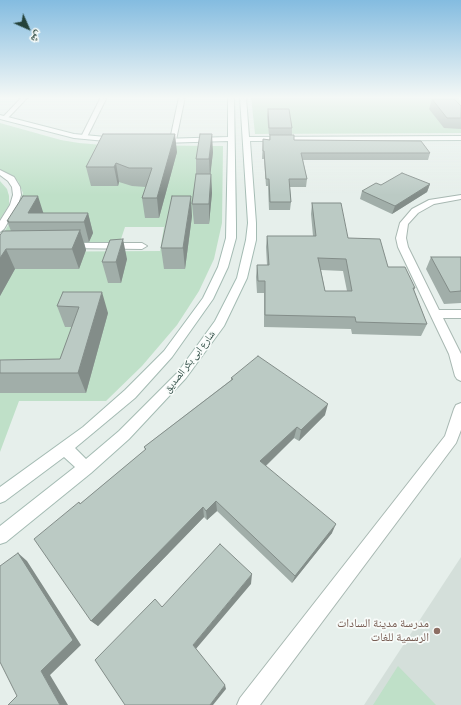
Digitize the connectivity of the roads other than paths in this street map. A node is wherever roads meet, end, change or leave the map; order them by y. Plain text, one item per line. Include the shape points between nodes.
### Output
1 (53, 130) edge
2 (88, 130) edge
3 (174, 130) edge
4 (231, 130) edge
5 (245, 130) edge
6 (84, 137) junction
7 (461, 138) edge
8 (231, 139) junction
9 (246, 139) junction
10 (172, 140) junction
11 (126, 141) edge
12 (156, 141) edge
13 (0, 172) edge
14 (461, 197) edge
15 (0, 229) edge
16 (241, 239) junction
17 (55, 246) edge
18 (142, 246) dead end
19 (436, 314) junction
20 (461, 314) edge
21 (461, 376) edge
22 (461, 409) edge
23 (65, 448) junction
24 (86, 468) junction
25 (0, 496) edge
26 (0, 536) edge
27 (247, 705) edge

1 - 6 street
2 - 6 street
3 - 10 street
4 - 8 street, شارع ابى بكر الصديق
5 - 9 street, شارع ابى بكر الصديق
6 - 11 street
7 - 9 street
8 - 10 street
8 - 16 street, شارع ابى بكر الصديق via 232,224
9 - 16 street, شارع ابى بكر الصديق via 252,223
10 - 12 street
13 - 15 street via 16,186 17,195
14 - 19 street via 443,199 423,206 409,216 402,230 403,247
16 - 23 street, شارع ابى بكر الصديق via 228,252 217,282 184,334 130,394
16 - 24 street, شارع ابى بكر الصديق via 242,278 233,299 203,348 156,404
17 - 18 street
19 - 20 street
19 - 21 street via 455,354
22 - 27 street via 451,439
23 - 24 street
23 - 25 street, شارع ابى بكر الصديق
24 - 26 street, شارع ابى بكر الصديق

